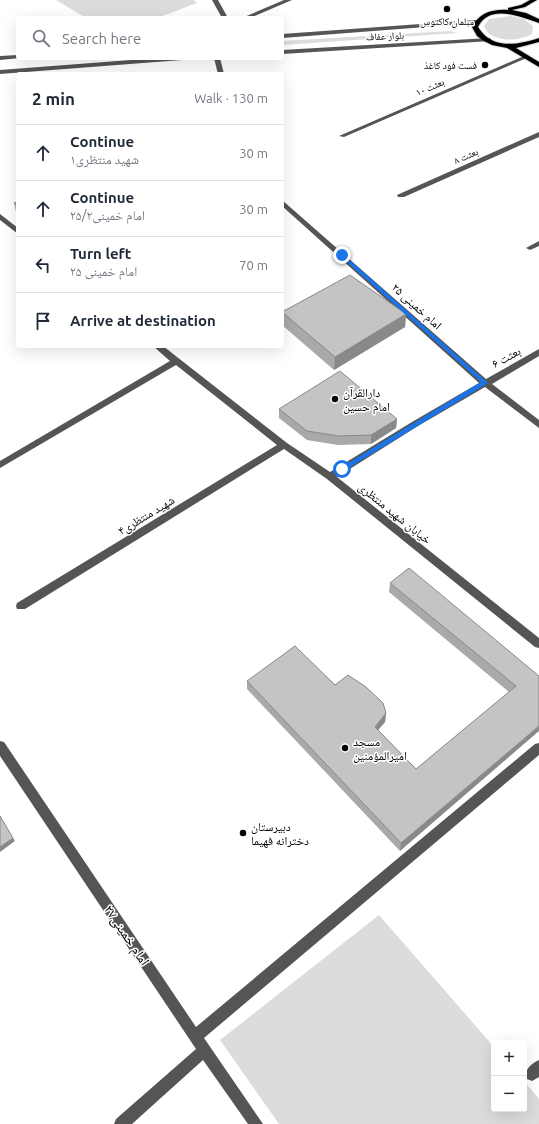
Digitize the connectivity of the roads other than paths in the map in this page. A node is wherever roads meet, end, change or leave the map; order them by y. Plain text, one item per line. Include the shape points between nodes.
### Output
1 (215, 0) edge
2 (289, 0) edge
3 (534, 0) edge
4 (492, 13) junction
5 (224, 16) edge
6 (250, 16) edge
7 (539, 21) edge
8 (476, 22) junction
9 (284, 36) edge
10 (489, 40) junction
11 (539, 40) edge
12 (507, 45) junction
13 (284, 52) edge
14 (16, 57) edge
15 (526, 57) junction
16 (0, 58) edge
17 (56, 60) edge
18 (154, 60) edge
19 (218, 60) edge
20 (539, 65) edge
21 (57, 67) junction
22 (0, 72) edge
23 (220, 72) edge
24 (539, 134) edge
25 (342, 136) dead end
26 (401, 195) dead end
27 (284, 204) edge
28 (0, 216) edge
29 (16, 230) edge
30 (539, 243) edge
31 (530, 248) dead end
32 (160, 348) edge
33 (539, 352) edge
34 (176, 361) junction
35 (485, 383) junction
36 (539, 425) edge
37 (284, 445) junction
38 (0, 465) edge
39 (330, 477) junction
40 (21, 606) dead end
41 (539, 644) edge
42 (0, 746) edge
43 (539, 748) edge
44 (196, 1037) junction
45 (205, 1050) junction
46 (121, 1124) edge
47 (256, 1124) edge

1 - 5 street
2 - 6 street
3 - 4 main road via 523,6
4 - 7 main road via 522,13
4 - 8 main road via 482,16
8 - 9 street, بلوار عفاف
8 - 10 main road via 477,32
10 - 12 main road
10 - 13 street, بلوار عفاف
11 - 12 main road via 521,46
12 - 15 main road
14 - 16 street
15 - 20 main road
15 - 25 street, بعثت ۱۰
17 - 21 street
18 - 21 street
19 - 23 street
21 - 22 street
24 - 26 street, بعثت ۸
27 - 35 street, امام خمینی ۲۵
28 - 29 street
30 - 31 street
32 - 34 street, خیابان شهید منتظری
33 - 35 street, بعثت ۶
34 - 37 street, خیابان شهید منتظری
34 - 38 street
35 - 36 street, امام خمینی ۲۵
35 - 39 street, بعثت ۶
37 - 39 street, خیابان شهید منتظری
37 - 40 street, شهید منتظری۴
39 - 41 street, خیابان شهید منتظری
42 - 44 street, امام خمینی۲۷
43 - 44 street
44 - 45 street, امام خمینی۲۷
45 - 46 street
45 - 47 street, امام خمینی۲۷

